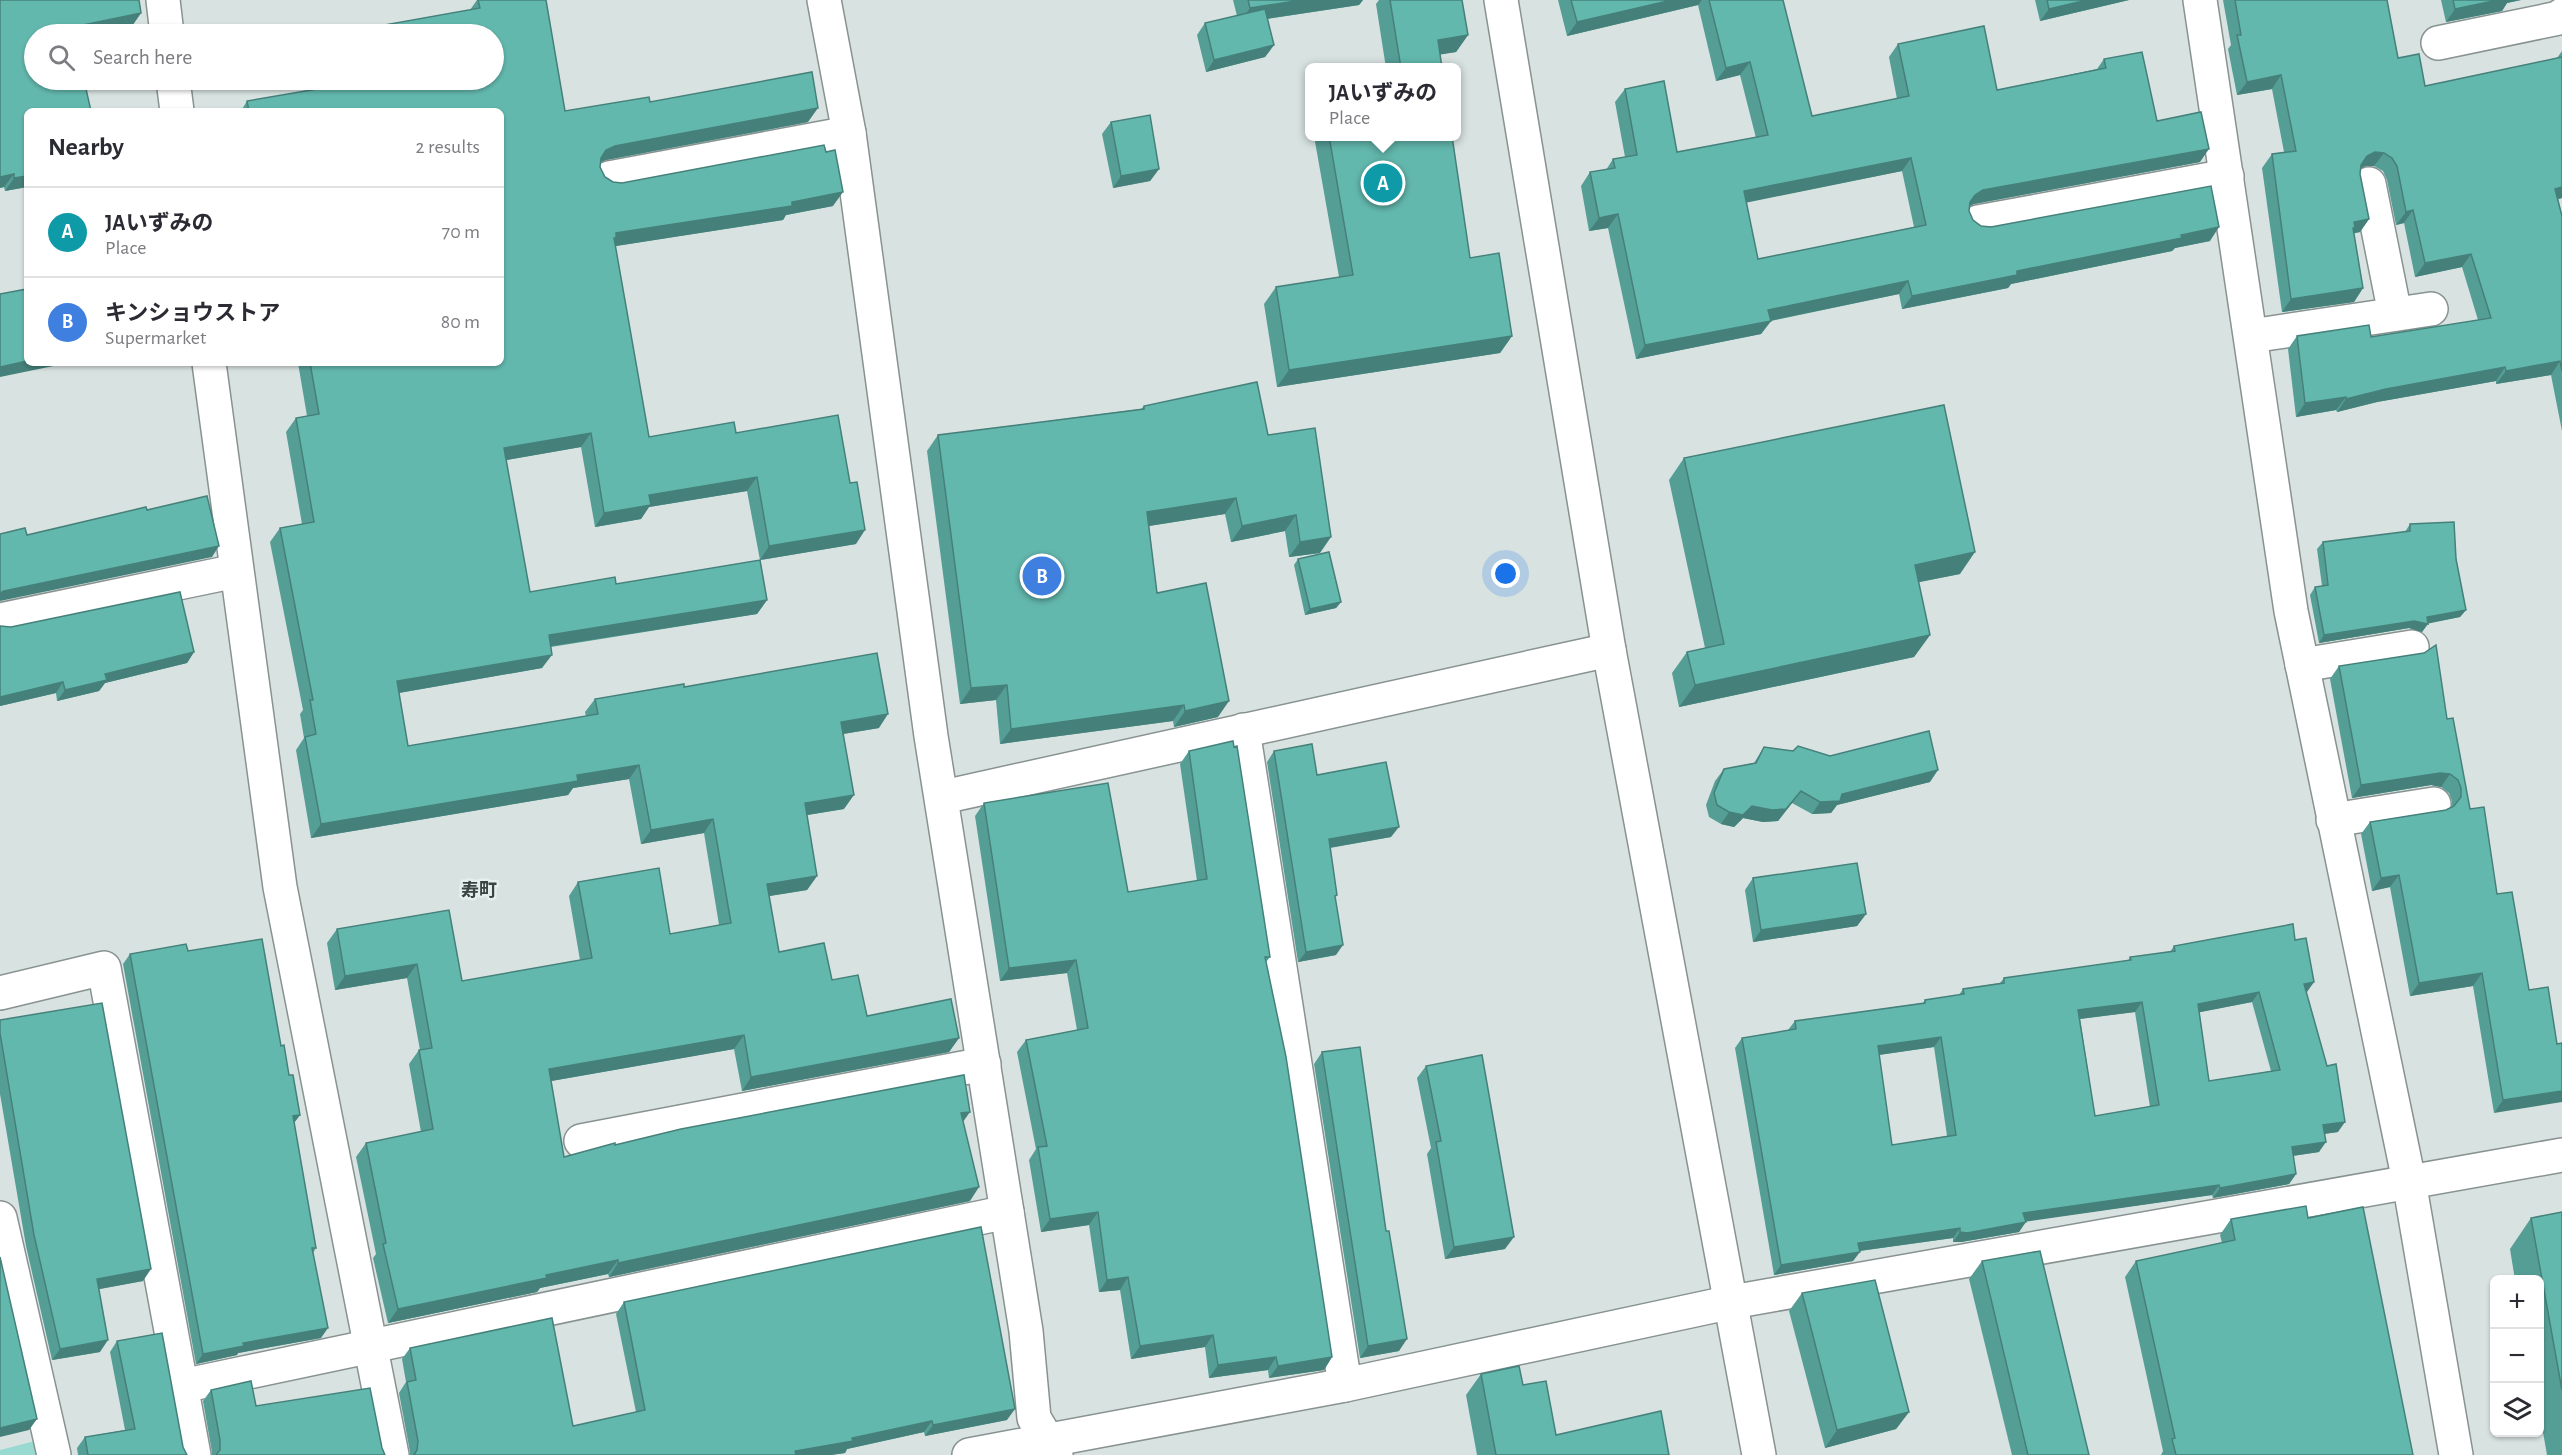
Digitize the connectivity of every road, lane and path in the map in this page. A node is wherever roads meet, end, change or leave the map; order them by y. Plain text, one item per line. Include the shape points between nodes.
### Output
1 (163, 0) edge
2 (824, 0) edge
3 (1501, 0) edge
4 (2200, 0) edge
5 (2562, 15) edge
6 (167, 24) edge
7 (2438, 43) dead end
8 (174, 90) edge
9 (177, 108) edge
10 (849, 133) junction
11 (2227, 176) junction
12 (609, 178) edge
13 (2369, 184) dead end
14 (1978, 222) edge
15 (2431, 309) dead end
16 (2395, 314) junction
17 (2251, 336) junction
18 (209, 366) edge
19 (236, 572) junction
20 (0, 620) edge
21 (2412, 647) dead end
22 (1609, 650) junction
23 (2302, 664) junction
24 (1243, 730) junction
25 (943, 797) junction
26 (2434, 804) dead end
27 (2333, 820) junction
28 (0, 993) edge
29 (984, 1064) junction
30 (581, 1141) dead end
31 (2562, 1155) edge
32 (2409, 1181) junction
33 (1007, 1212) junction
34 (0, 1218) edge
35 (1732, 1302) junction
36 (371, 1345) junction
37 (1345, 1385) junction
38 (182, 1386) junction
39 (1051, 1447) edge
40 (54, 1455) edge
41 (194, 1455) edge
42 (393, 1455) edge
43 (969, 1455) edge
44 (1759, 1455) edge
45 (2456, 1455) edge

1 - 6 street
2 - 10 street
3 - 22 street
4 - 11 street
5 - 7 street
8 - 9 street
10 - 12 street
10 - 25 street via 931,736
11 - 14 street
11 - 17 street
13 - 16 street
15 - 16 street
16 - 17 street
17 - 23 street
18 - 19 street
19 - 20 street
19 - 36 street via 280,887
21 - 23 street
22 - 24 street
22 - 35 street
23 - 27 street
24 - 25 street
24 - 37 street
25 - 29 street
26 - 27 street
27 - 32 street
28 - 38 street via 104,968
29 - 30 street
29 - 33 street
31 - 32 street
32 - 35 street
32 - 45 street
33 - 36 street
33 - 39 street via 1026,1331 1034,1418
34 - 40 street
35 - 37 street
35 - 44 street
36 - 38 street
36 - 42 street
37 - 39 street
38 - 41 street
39 - 43 street

